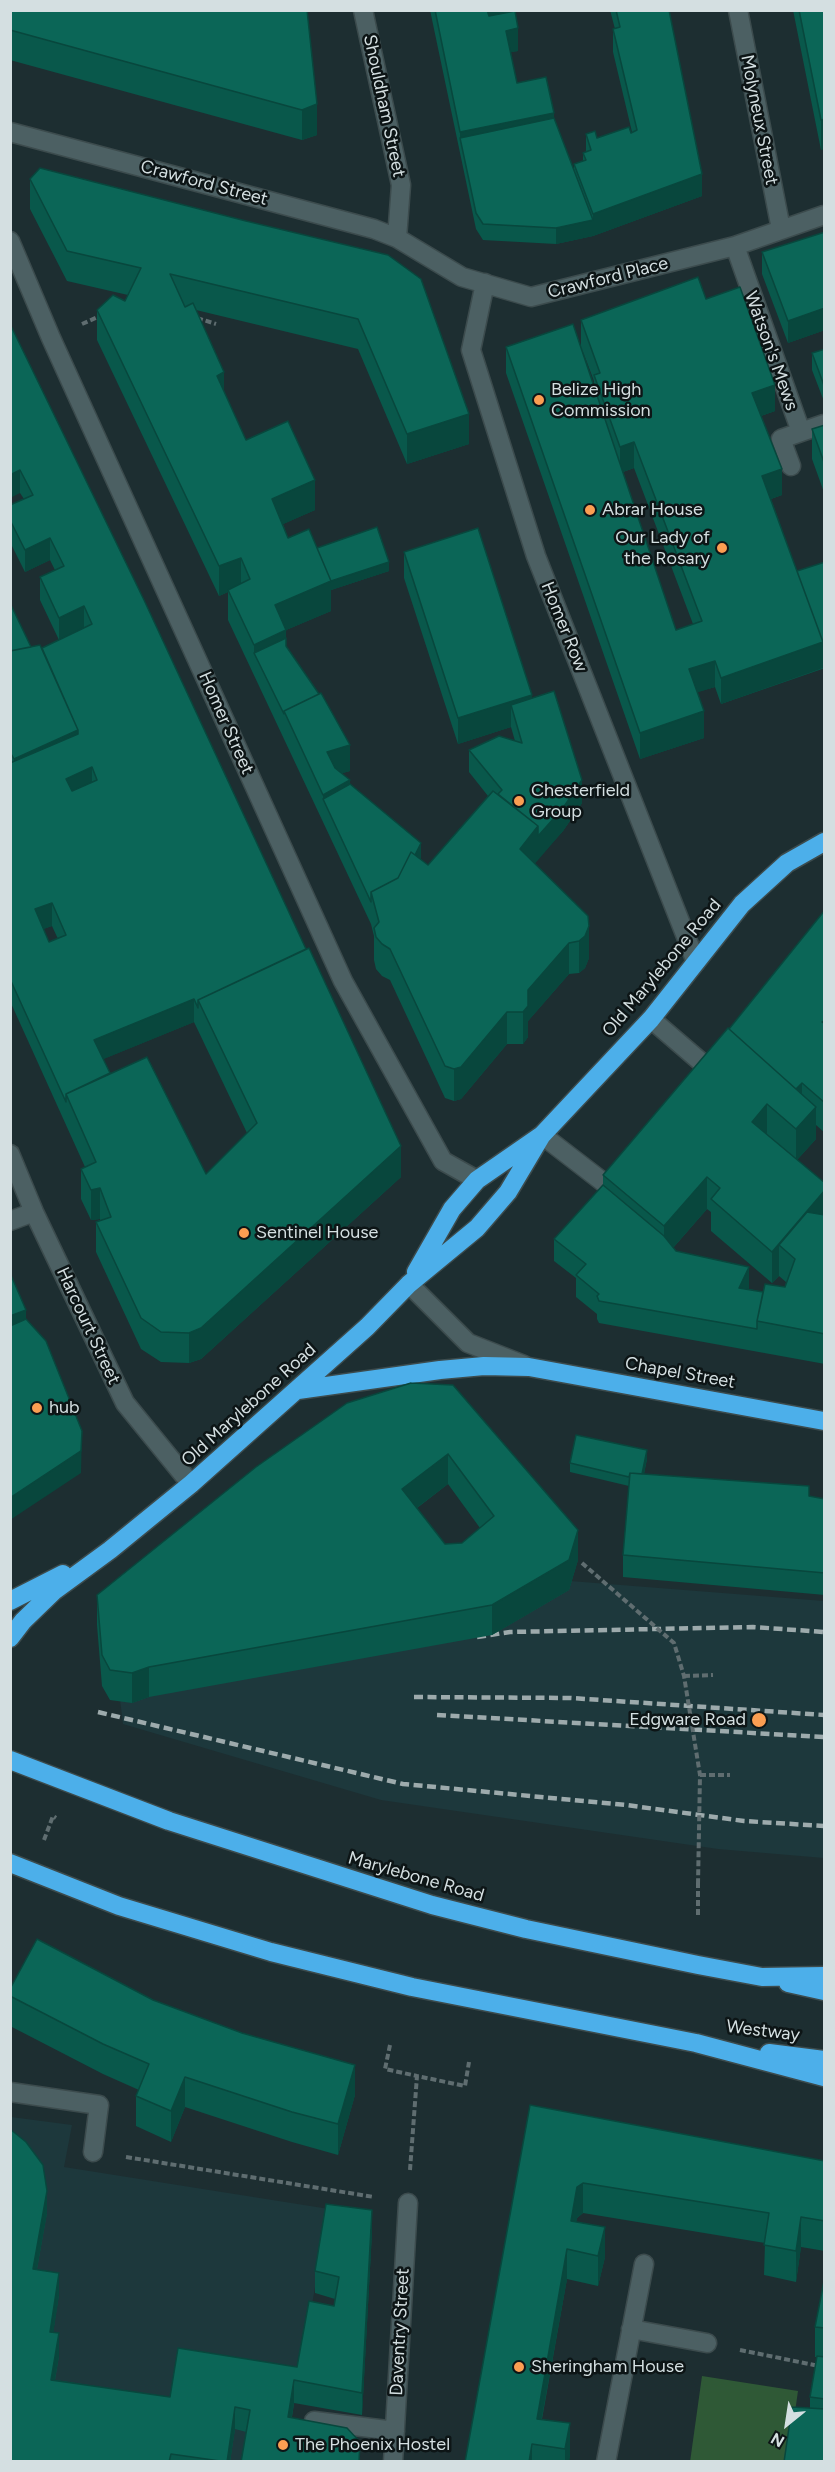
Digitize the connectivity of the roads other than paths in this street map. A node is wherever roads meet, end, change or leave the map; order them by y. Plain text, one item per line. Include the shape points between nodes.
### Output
1 (363, 10) edge
2 (738, 10) edge
3 (10, 132) edge
4 (825, 215) edge
5 (781, 229) junction
6 (397, 238) junction
7 (10, 241) edge
8 (735, 246) junction
9 (485, 283) junction
10 (825, 424) edge
11 (801, 432) junction
12 (791, 466) dead end
13 (825, 842) edge
14 (696, 962) junction
15 (651, 1019) junction
16 (715, 1074) edge
17 (542, 1135) junction
18 (10, 1154) edge
19 (477, 1180) junction
20 (616, 1192) edge
21 (34, 1212) junction
22 (10, 1221) edge
23 (409, 1284) junction
24 (529, 1367) junction
25 (298, 1390) junction
26 (825, 1421) edge
27 (191, 1484) junction
28 (110, 1550) junction
29 (10, 1601) edge
30 (10, 1638) edge
31 (10, 1760) edge
32 (10, 1863) edge
33 (825, 1976) edge
34 (762, 1977) junction
35 (825, 1991) edge
36 (696, 2043) junction
37 (825, 2060) edge
38 (825, 2077) edge
39 (10, 2092) edge
40 (93, 2152) road end
41 (408, 2203) road end
42 (644, 2264) dead end
43 (631, 2329) junction
44 (707, 2343) road end
45 (314, 2421) edge
46 (395, 2431) junction
47 (393, 2462) edge
48 (606, 2462) edge

1 - 6 street, Shouldham Street via 402,185
2 - 5 street, Molyneux Street
3 - 6 street, Crawford Street via 374,228
4 - 5 street, Crawford Place
5 - 8 street, Crawford Place
6 - 9 street, Crawford Place via 462,277
7 - 19 street, Homer Street via 343,981 443,1161
8 - 9 street, Crawford Place via 531,297
8 - 11 street, Watson's Mews
9 - 14 street, Homer Row via 471,350 536,556
10 - 11 street, Watson's Mews
11 - 12 street via 781,439
13 - 14 highway, Old Marylebone Road via 787,863 750,897
14 - 15 highway, Old Marylebone Road
15 - 16 street
15 - 17 highway, Old Marylebone Road
17 - 19 highway, Old Marylebone Road
17 - 20 street
17 - 23 highway, Old Marylebone Road via 508,1192 477,1228
18 - 21 street, Harcourt Street
19 - 23 highway, Old Marylebone Road via 452,1209
21 - 22 street
21 - 27 street, Harcourt Street via 125,1403
23 - 24 street, Chapel Street via 468,1343
23 - 25 highway, Old Marylebone Road
24 - 25 highway, Chapel Street via 440,1370
24 - 26 highway, Chapel Street
25 - 27 highway, Old Marylebone Road
27 - 28 highway, Old Marylebone Road
28 - 29 highway, Old Marylebone Road
28 - 30 highway, Old Marylebone Road via 54,1591
31 - 34 highway, Marylebone Road via 170,1821 432,1905 635,1953
32 - 36 highway via 119,1906 271,1952 412,1987
33 - 34 highway, Marylebone Road
34 - 35 highway
36 - 37 highway, Westway
36 - 38 highway
39 - 40 street via 99,2105
41 - 46 street, Daventry Street
42 - 43 street
43 - 44 street
43 - 48 street
45 - 46 street
46 - 47 street, Daventry Street

